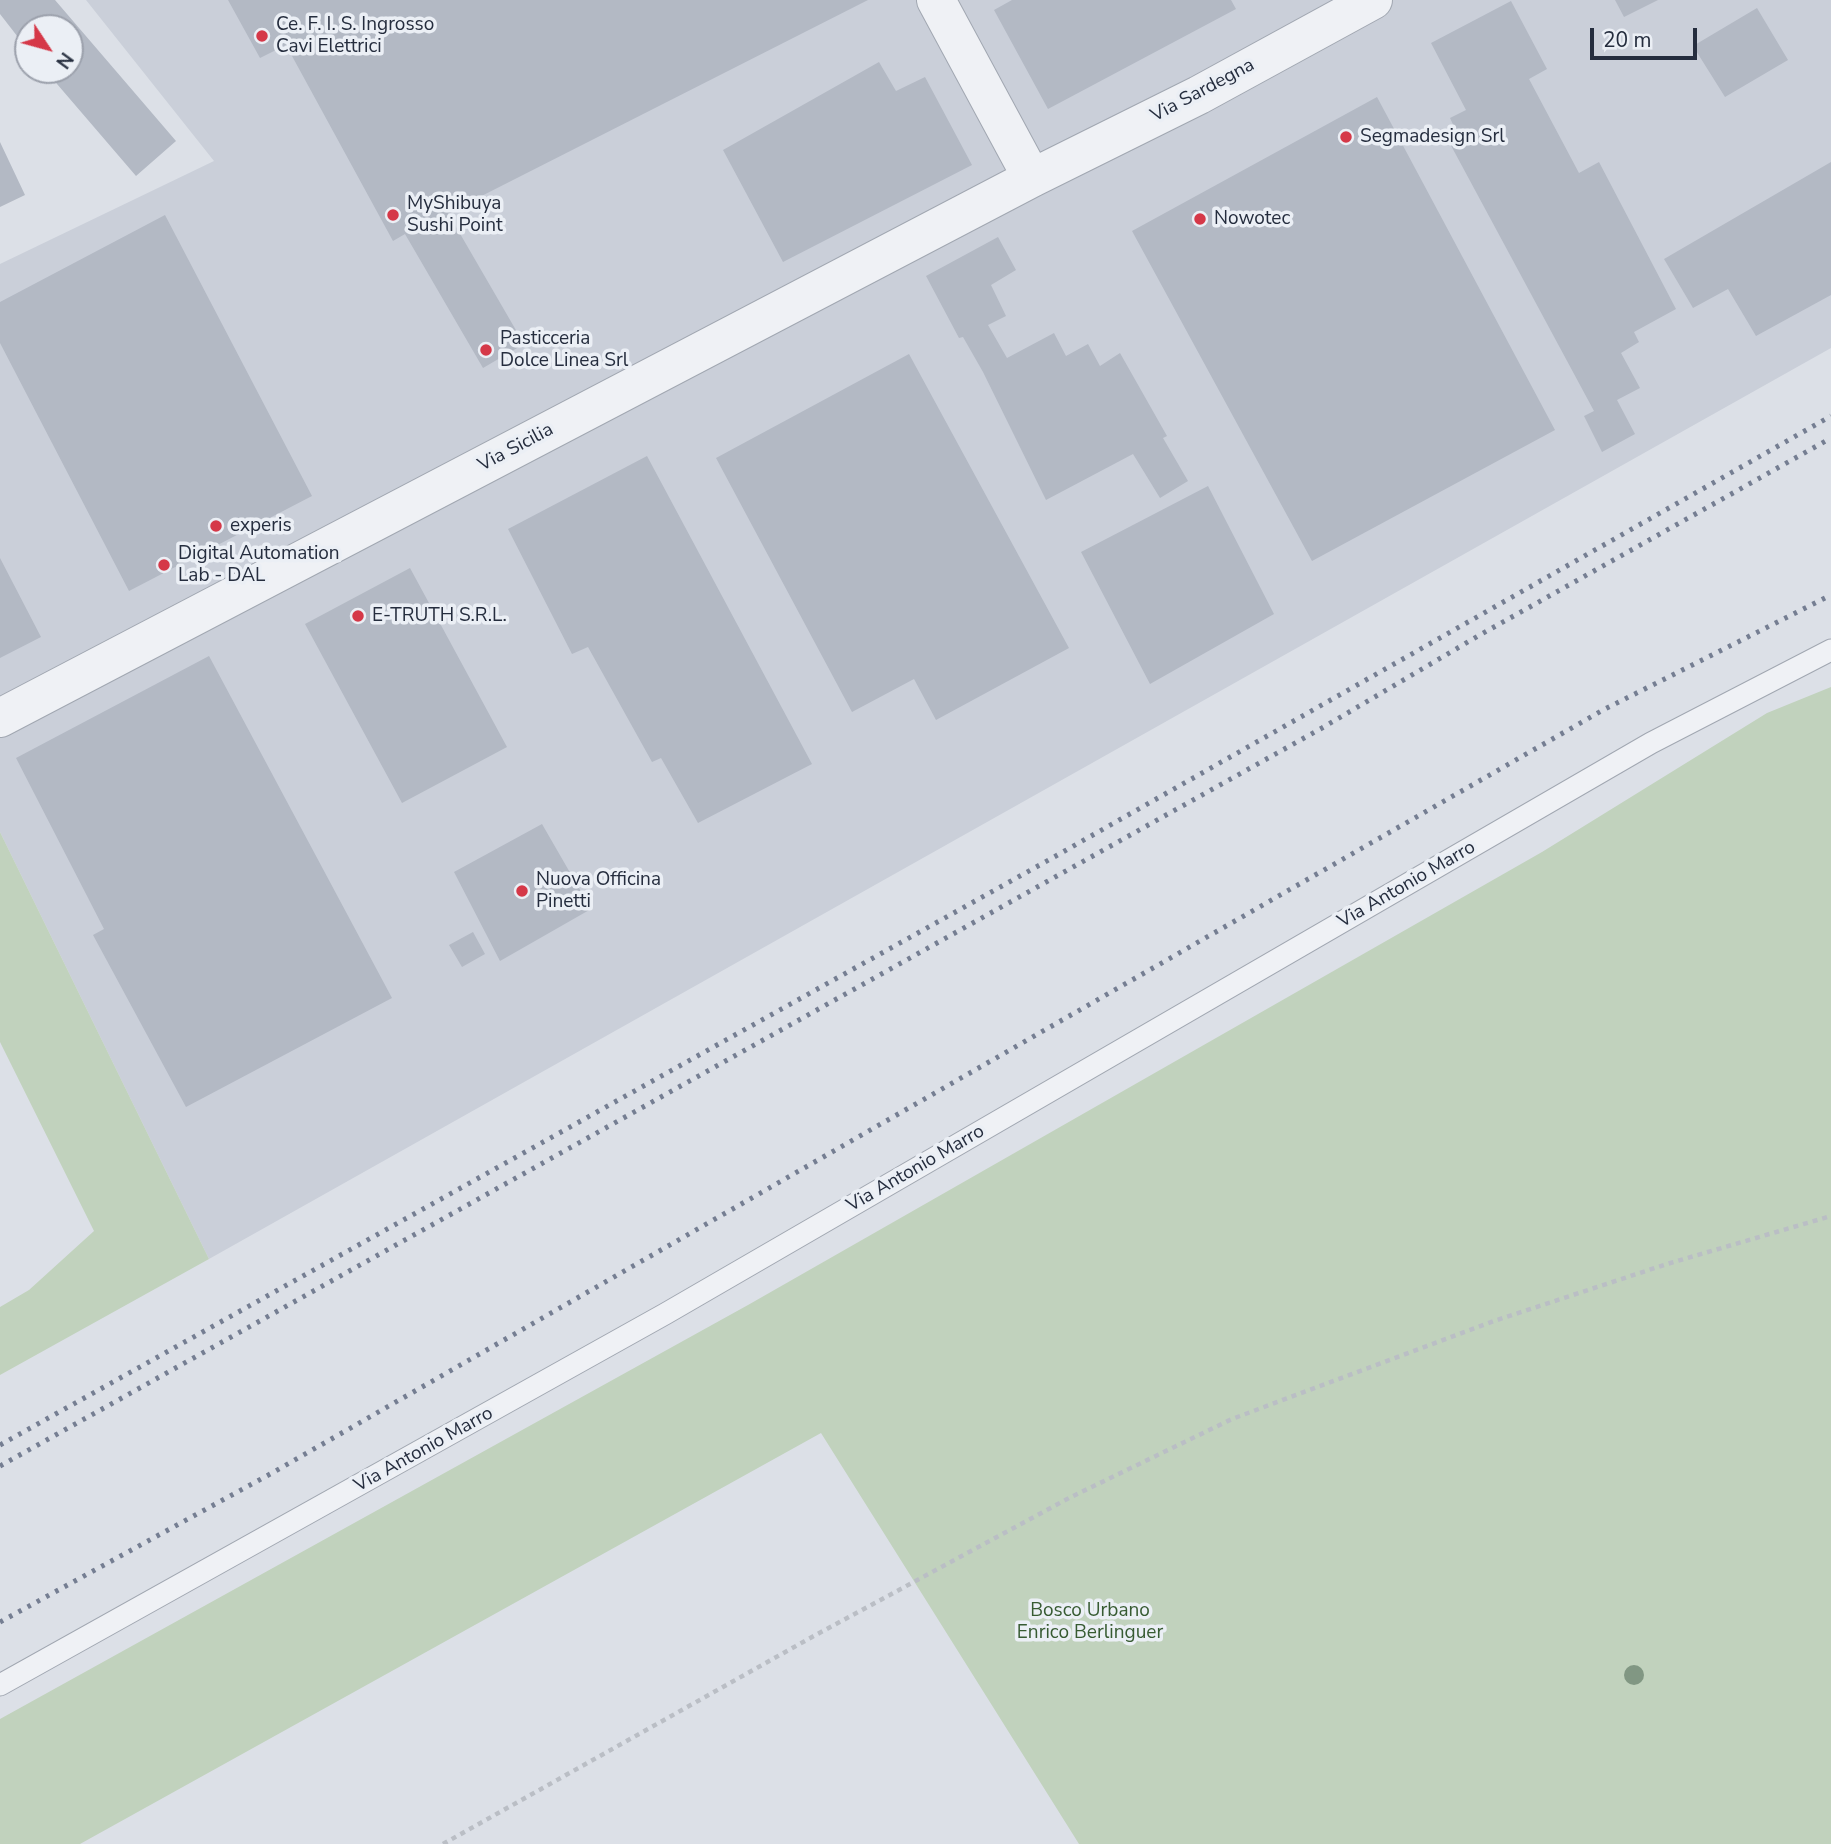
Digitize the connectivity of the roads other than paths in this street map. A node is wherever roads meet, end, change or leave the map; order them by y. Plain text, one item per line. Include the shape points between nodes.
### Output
1 (936, 0) edge
2 (1373, 0) edge
3 (1032, 178) junction
4 (1831, 650) edge
5 (0, 718) edge
6 (0, 1685) edge

1 - 3 street
2 - 3 street, Via Sardegna via 1199,95
3 - 5 street, Via Sicilia
4 - 6 lane, Via Antonio Marro via 1651,743 677,1307

